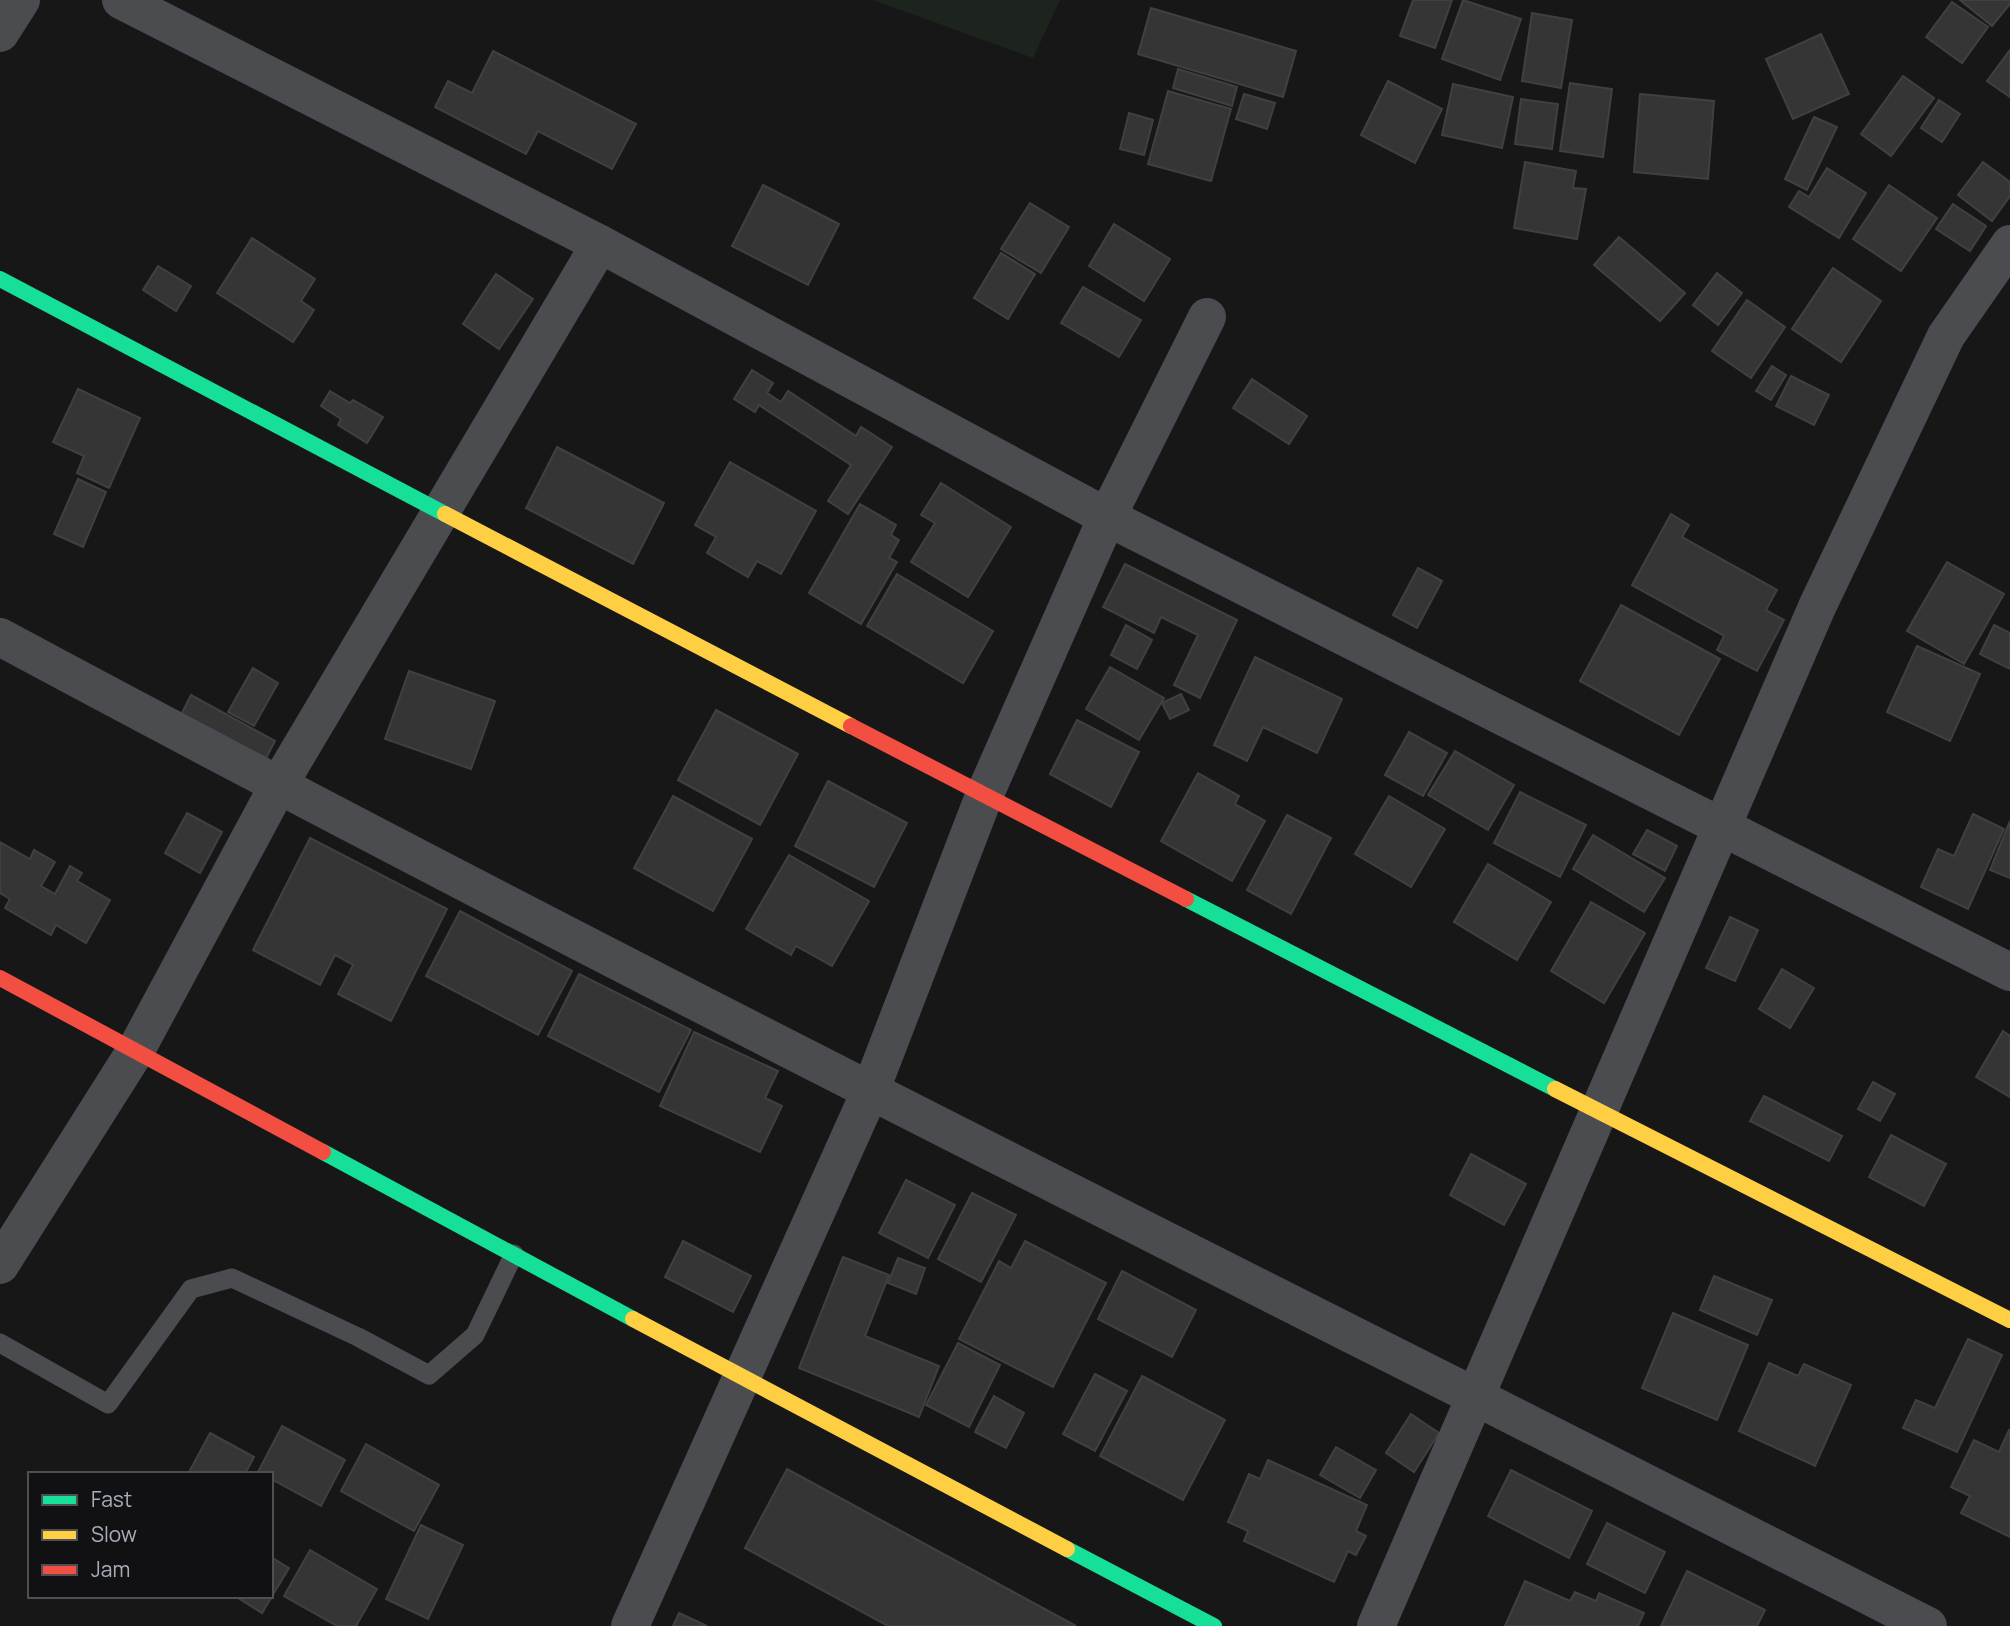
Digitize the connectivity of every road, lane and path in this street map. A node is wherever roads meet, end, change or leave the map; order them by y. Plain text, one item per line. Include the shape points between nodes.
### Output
1 (21, 0) edge
2 (121, 0) edge
3 (0, 33) edge
4 (600, 244) junction
5 (2010, 244) edge
6 (0, 279) edge
7 (1207, 317) dead end
8 (440, 513) junction
9 (1107, 516) junction
10 (0, 637) edge
11 (278, 786) junction
12 (984, 796) junction
13 (1723, 827) junction
14 (2010, 972) edge
15 (0, 978) edge
16 (136, 1050) junction
17 (870, 1092) junction
18 (1599, 1111) junction
19 (514, 1254) junction
20 (0, 1265) edge
21 (2010, 1320) edge
22 (0, 1343) edge
23 (743, 1378) junction
24 (1477, 1396) junction
25 (630, 1626) edge
26 (1214, 1626) edge
27 (1376, 1626) edge
28 (1928, 1626) edge

1 - 3 street
2 - 4 street
4 - 8 street
4 - 9 street
5 - 13 street via 1946,336 1817,607
6 - 8 street
7 - 9 street
8 - 11 street
8 - 12 street
9 - 12 street
9 - 13 street
10 - 11 street
11 - 16 street
11 - 17 street
12 - 17 street
12 - 18 street
13 - 14 street
13 - 18 street
15 - 16 street
16 - 19 street
16 - 20 street
17 - 23 street
17 - 24 street
18 - 21 street
18 - 24 street
19 - 22 lane via 474,1335 429,1375 232,1278 191,1289 108,1404
19 - 23 street
23 - 25 street
23 - 26 street
24 - 27 street
24 - 28 street

